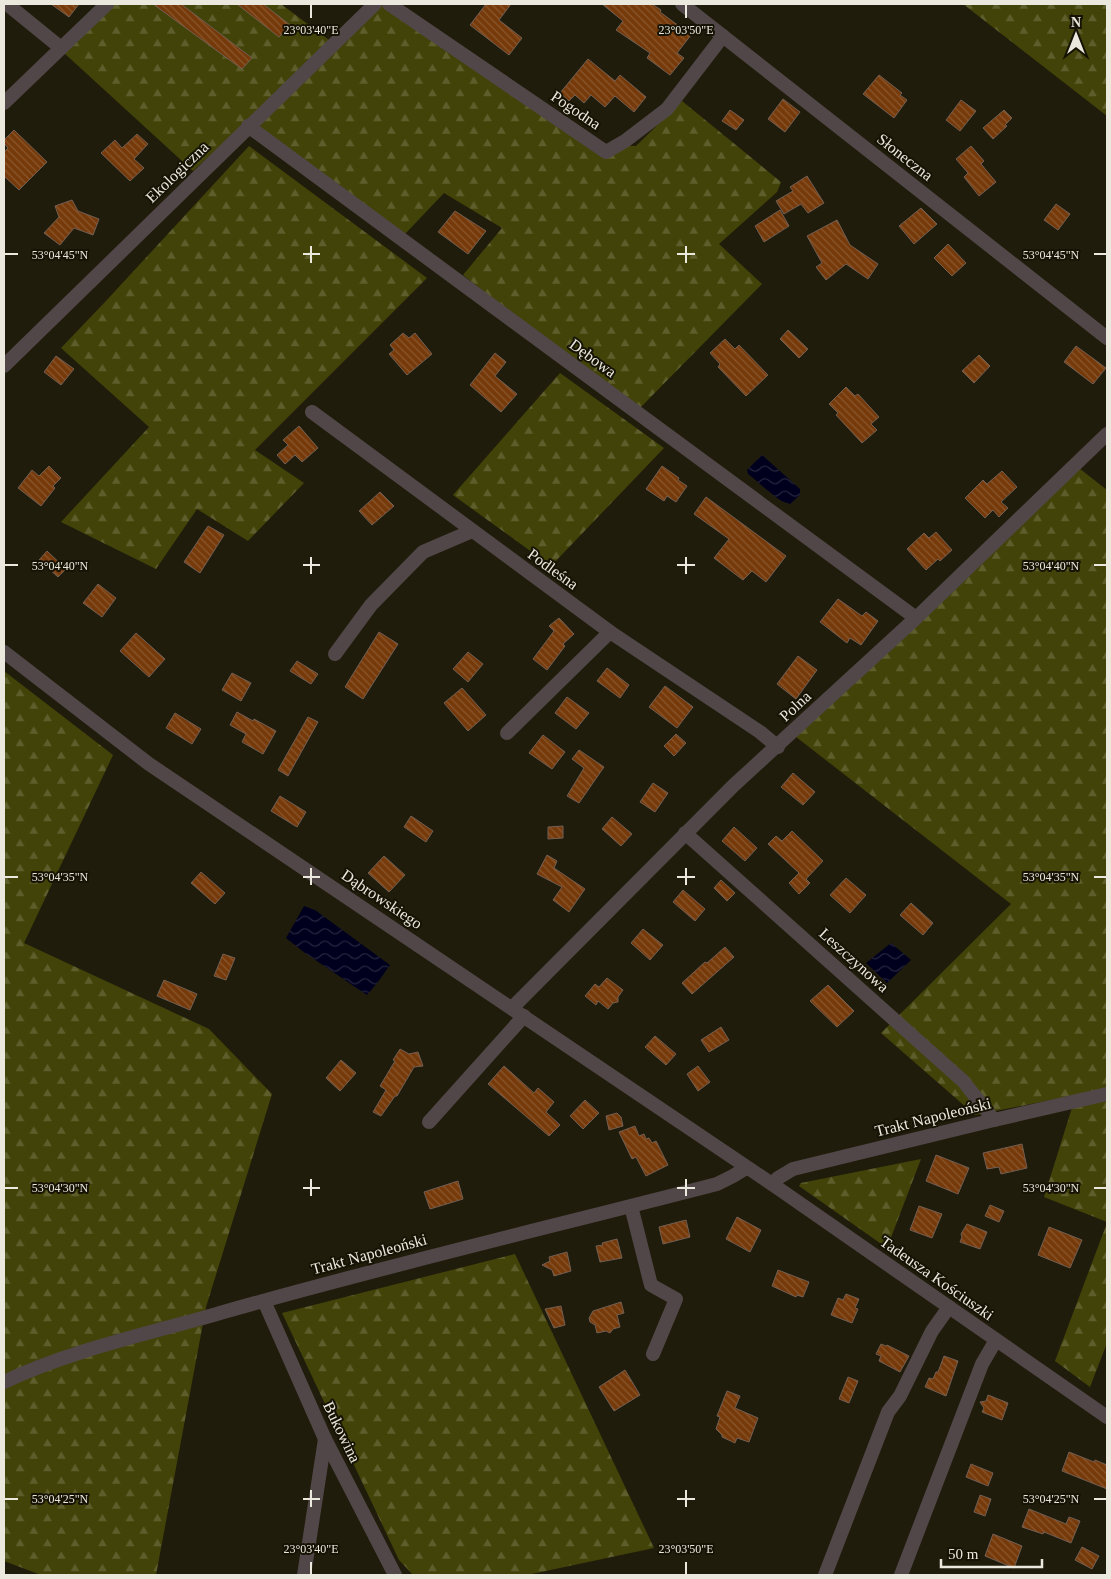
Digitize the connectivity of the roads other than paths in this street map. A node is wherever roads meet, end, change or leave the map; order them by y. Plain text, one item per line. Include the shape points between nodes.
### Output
1 (6, 4) edge
2 (107, 4) edge
3 (375, 4) edge
4 (389, 4) edge
5 (682, 4) edge
6 (723, 36) junction
7 (61, 48) junction
8 (4, 103) edge
9 (248, 126) junction
10 (1107, 338) edge
11 (4, 366) edge
12 (312, 412) dead end
13 (1107, 434) edge
14 (472, 531) junction
15 (916, 618) junction
16 (610, 632) junction
17 (4, 652) edge
18 (335, 654) dead end
19 (507, 733) dead end
20 (778, 747) junction
21 (685, 833) junction
22 (512, 1008) junction
23 (524, 1016) junction
24 (1107, 1094) edge
25 (994, 1120) junction
26 (429, 1122) dead end
27 (746, 1168) junction
28 (772, 1184) junction
29 (631, 1206) junction
30 (264, 1301) junction
31 (948, 1307) junction
32 (996, 1340) junction
33 (653, 1354) dead end
34 (4, 1382) edge
35 (1107, 1417) edge
36 (325, 1439) junction
37 (304, 1575) edge
38 (395, 1575) edge
39 (825, 1575) edge
40 (901, 1575) edge

1 - 7 street
2 - 7 street
3 - 9 street, Ekologiczna
4 - 6 street, Pogodna via 606,152 666,109
5 - 6 street, Słoneczna
6 - 10 street, Słoneczna
7 - 8 street
9 - 11 street, Ekologiczna
9 - 15 street, Dębowa
12 - 14 street, Podleśna
13 - 15 street, Polna
14 - 16 street, Podleśna
14 - 18 street via 424,552 371,605
15 - 20 street, Polna
16 - 19 street
16 - 20 street, Podleśna
17 - 22 street, Dąbrowskiego via 149,764
20 - 21 street, Polna
21 - 22 street, Polna
21 - 25 street, Leszczynowa via 963,1080
22 - 23 street, Dąbrowskiego
23 - 26 street
23 - 27 street, Dąbrowskiego
24 - 25 street, Trakt Napoleoński
25 - 28 street, Trakt Napoleoński via 793,1169
27 - 28 street, Tadeusza Kościuszki
27 - 29 street, Trakt Napoleoński via 717,1184
28 - 31 street, Tadeusza Kościuszki
29 - 30 street, Trakt Napoleoński
29 - 33 street via 651,1285 676,1299
30 - 34 street, Trakt Napoleoński via 58,1359
30 - 36 street, Bukowina
31 - 32 street, Tadeusza Kościuszki
31 - 39 street via 888,1412
32 - 35 street, Tadeusza Kościuszki
32 - 40 street via 982,1364
36 - 37 street
36 - 38 street, Bukowina

